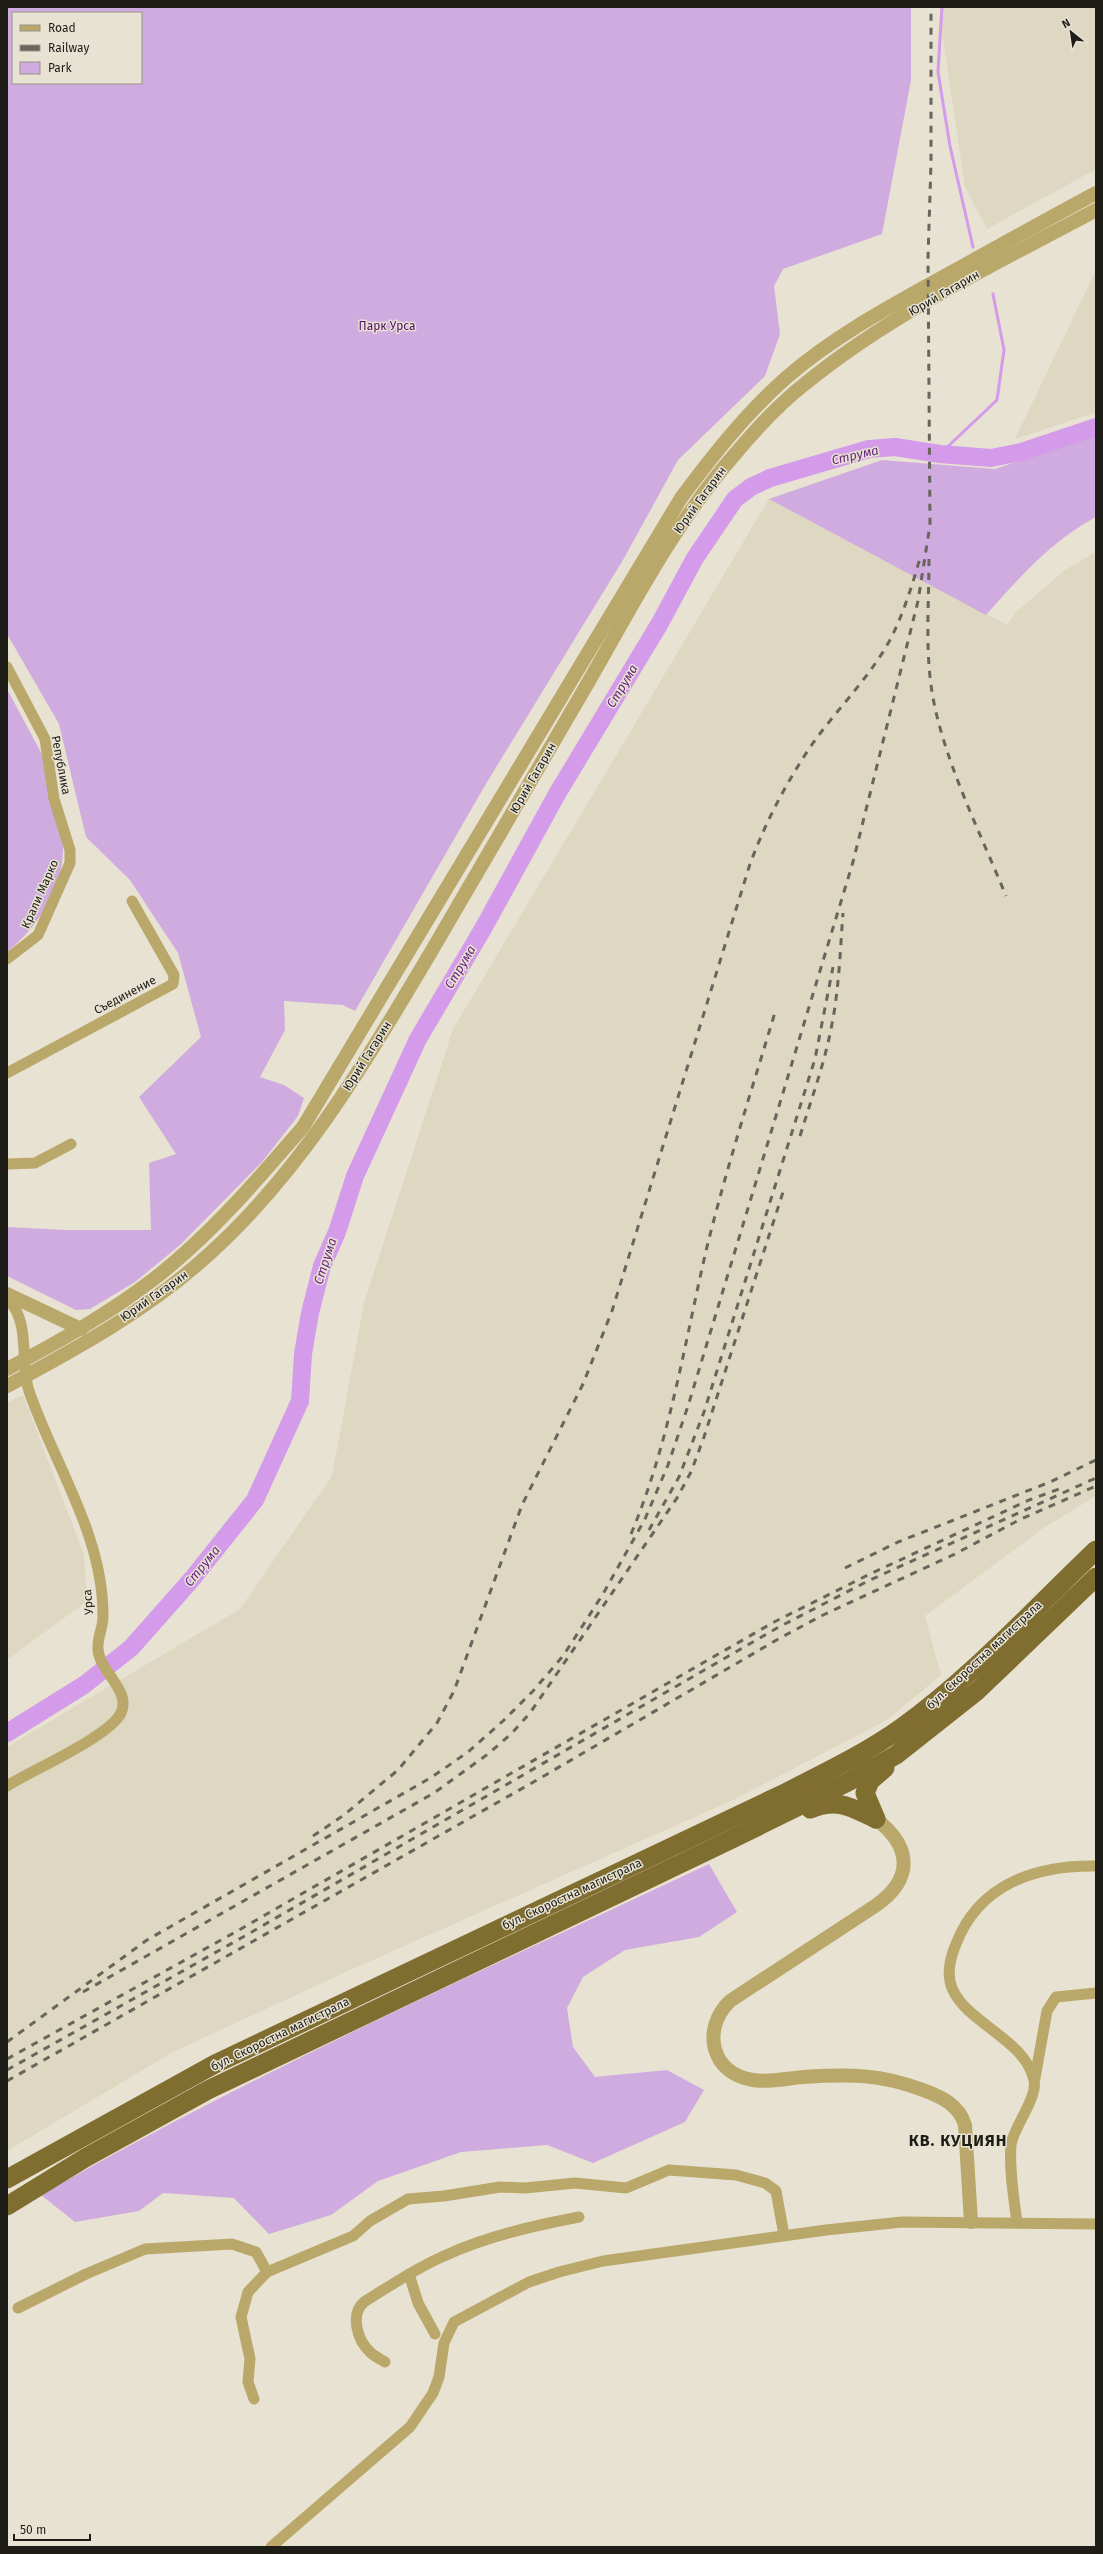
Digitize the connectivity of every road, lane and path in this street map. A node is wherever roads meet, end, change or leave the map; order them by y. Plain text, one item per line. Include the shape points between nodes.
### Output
1 (1096, 193) edge
2 (1096, 210) edge
3 (7, 667) edge
4 (70, 850) joint
5 (132, 901) dead end
6 (7, 959) edge
7 (7, 1073) edge
8 (71, 1144) dead end
9 (7, 1164) edge
10 (7, 1294) edge
11 (7, 1298) edge
12 (81, 1329) junction
13 (26, 1359) junction
14 (7, 1369) edge
15 (27, 1376) junction
16 (7, 1386) edge
17 (1096, 1550) edge
18 (1096, 1577) edge
19 (919, 1739) junction
20 (7, 1786) edge
21 (876, 1819) junction
22 (728, 1841) junction
23 (1096, 1866) edge
24 (1096, 1993) edge
25 (1034, 2082) junction
26 (7, 2179) edge
27 (7, 2206) edge
28 (579, 2216) dead end
29 (971, 2222) junction
30 (1017, 2223) junction
31 (1096, 2224) edge
32 (784, 2236) junction
33 (268, 2272) junction
34 (409, 2274) junction
35 (18, 2308) dead end
36 (435, 2334) dead end
37 (386, 2362) dead end
38 (254, 2399) dead end
39 (271, 2547) edge

1 - 12 street, Юрий Гагарин via 898,302 836,340 787,378 712,456 681,498 368,1022 302,1127 223,1216 176,1259 132,1295
2 - 15 street, Юрий Гагарин via 973,276 854,348 805,383 771,414 710,484 662,556 414,981 323,1125 296,1162 236,1228 180,1280 116,1323
3 - 4 street, Република via 45,739 54,799
4 - 6 street, Крали Марко via 70,863 38,935
5 - 7 street, Съединение via 174,975 173,984
8 - 9 street via 35,1163
10 - 12 street
11 - 13 street, Урса via 20,1321
12 - 13 street, Юрий Гагарин
13 - 14 street, Юрий Гагарин
13 - 15 street, Урса
15 - 16 street, Юрий Гагарин
15 - 20 street, Урса via 28,1389 95,1554 103,1617 98,1648 100,1660 121,1694 123,1703 121,1712 114,1722
17 - 26 highway, бул. Скоростна магистрала via 934,1702 900,1728 838,1766 215,2064
18 - 19 highway, бул. Скоростна магистрала via 977,1691
19 - 21 highway via 874,1777 867,1787 866,1799
19 - 22 highway, бул. Скоростна магистрала via 848,1782
21 - 22 highway via 845,1805 833,1803
21 - 29 street via 893,1834 902,1847 903,1873 897,1888 875,1906 730,2001 716,2017 713,2025 713,2044 728,2068 746,2079 871,2075 898,2081 947,2101 958,2111 964,2126
22 - 27 highway, бул. Скоростна магистрала via 208,2090 85,2158
23 - 25 street via 1066,1866 1043,1870 1021,1877 994,1893 978,1907 961,1931 951,1957 949,1973 953,1989 964,2005 1019,2052 1030,2068
24 - 25 street via 1056,1997 1047,2012
25 - 30 street via 1026,2110 1011,2143
28 - 34 street via 524,2228 478,2242 443,2256
29 - 30 street
29 - 32 street via 902,2222
30 - 31 street
32 - 33 street via 776,2191 765,2183 736,2175 669,2170 626,2188 575,2183 525,2188 500,2187 408,2199 370,2221 353,2236
32 - 39 street via 604,2261 559,2272 529,2282 454,2322 444,2343 439,2377 433,2393 410,2427
33 - 35 street via 256,2252 232,2244 145,2248
33 - 38 street via 248,2292 241,2317 250,2359 248,2382
34 - 36 street via 418,2303
34 - 37 street via 364,2302 357,2313 357,2328 361,2341 370,2352

